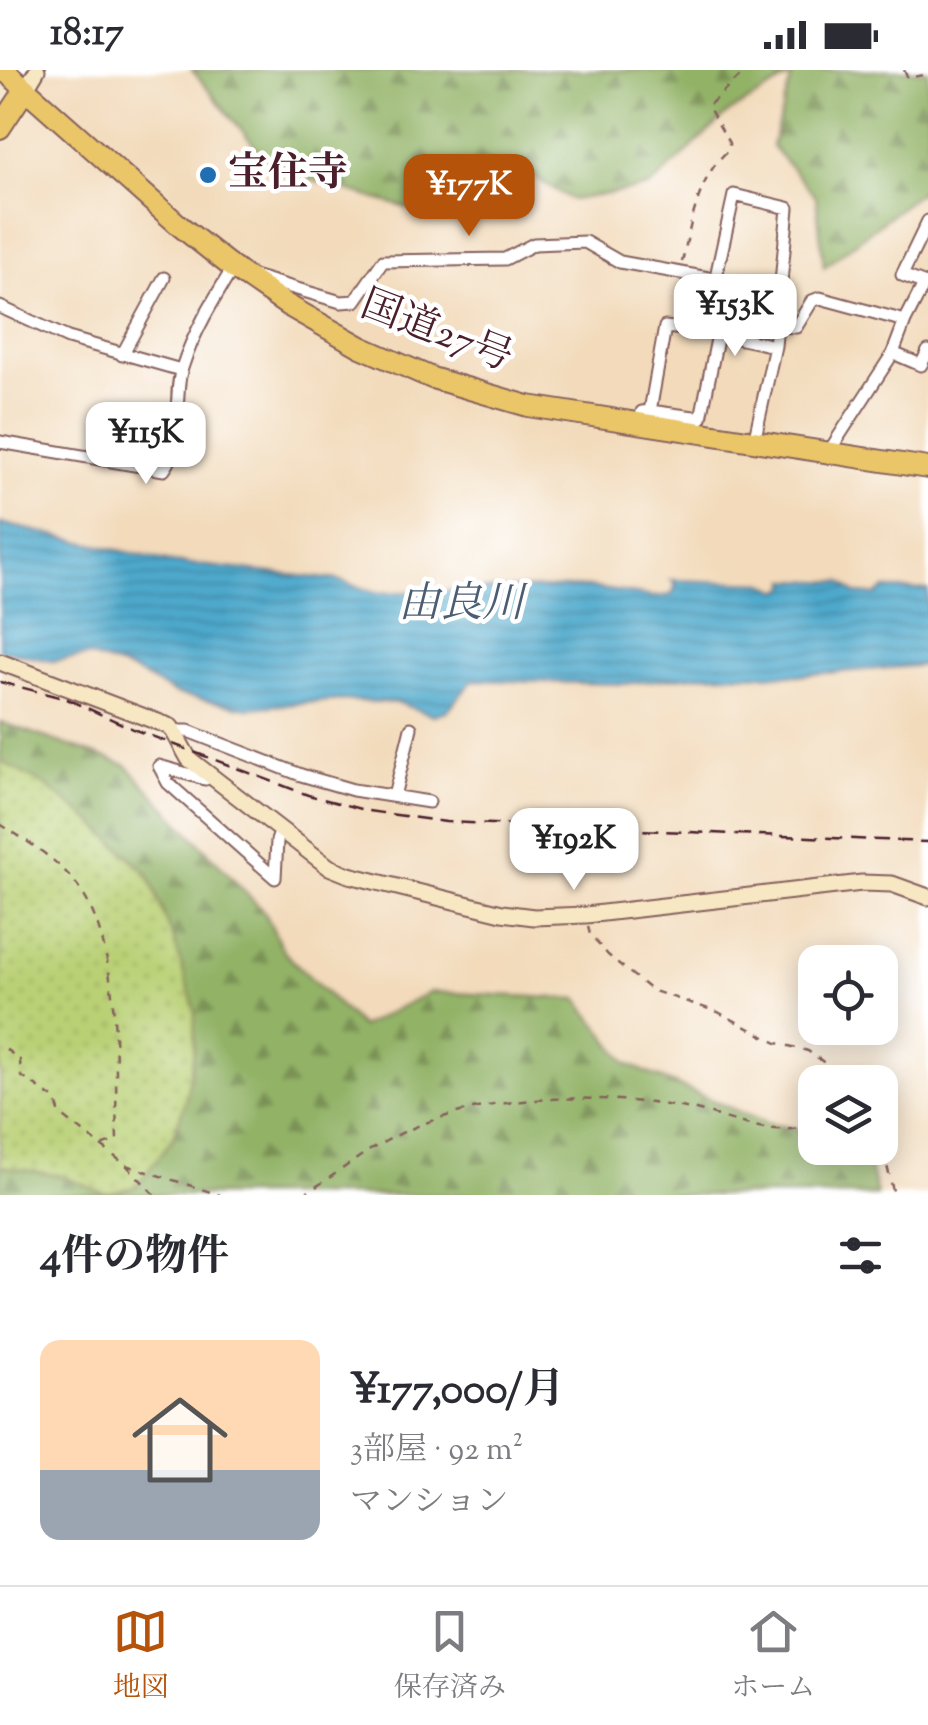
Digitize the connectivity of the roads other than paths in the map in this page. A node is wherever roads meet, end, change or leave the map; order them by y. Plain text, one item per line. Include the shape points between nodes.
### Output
1 (4, 70) edge
2 (37, 70) edge
3 (24, 90) junction
4 (0, 128) edge
5 (928, 220) edge
6 (240, 274) junction
7 (164, 278) dead end
8 (714, 278) junction
9 (926, 285) edge
10 (0, 307) edge
11 (904, 321) junction
12 (778, 326) junction
13 (704, 331) junction
14 (718, 334) junction
15 (775, 346) junction
16 (928, 351) edge
17 (893, 353) junction
18 (122, 355) junction
19 (181, 370) junction
20 (645, 418) junction
21 (0, 442) edge
22 (754, 442) junction
23 (828, 453) junction
24 (928, 468) edge
25 (0, 662) edge
26 (410, 728) dead end
27 (176, 731) junction
28 (208, 772) junction
29 (394, 796) junction
30 (429, 802) dead end
31 (282, 829) junction
32 (928, 897) edge

1 - 3 highway, 国道27号
2 - 3 main road
3 - 4 highway
3 - 6 highway, 国道27号
5 - 9 street via 902,275
6 - 8 street via 355,301 383,261 504,259 534,244 585,242 620,262
6 - 19 street via 213,301
6 - 20 highway, 国道27号 via 361,347 432,378 528,406
7 - 18 street
8 - 12 street via 734,195 788,208
8 - 13 street
9 - 11 street
10 - 18 street
11 - 12 street via 820,298 796,327
11 - 17 street
12 - 15 street
13 - 14 street
13 - 20 street via 665,326
14 - 15 street
14 - 20 street via 701,418
15 - 22 street
16 - 17 street via 921,366
17 - 23 street
18 - 19 street
19 - 21 street via 164,470
20 - 22 highway, 国道27号
22 - 23 highway, 国道27号
23 - 24 highway, 国道27号
25 - 27 main road
26 - 29 street
27 - 28 main road via 189,759
27 - 29 street via 301,776
28 - 31 main road
28 - 31 street via 205,779 159,766 168,783 274,878
29 - 30 street
31 - 32 main road via 329,868 348,875 534,917 862,883 892,884

